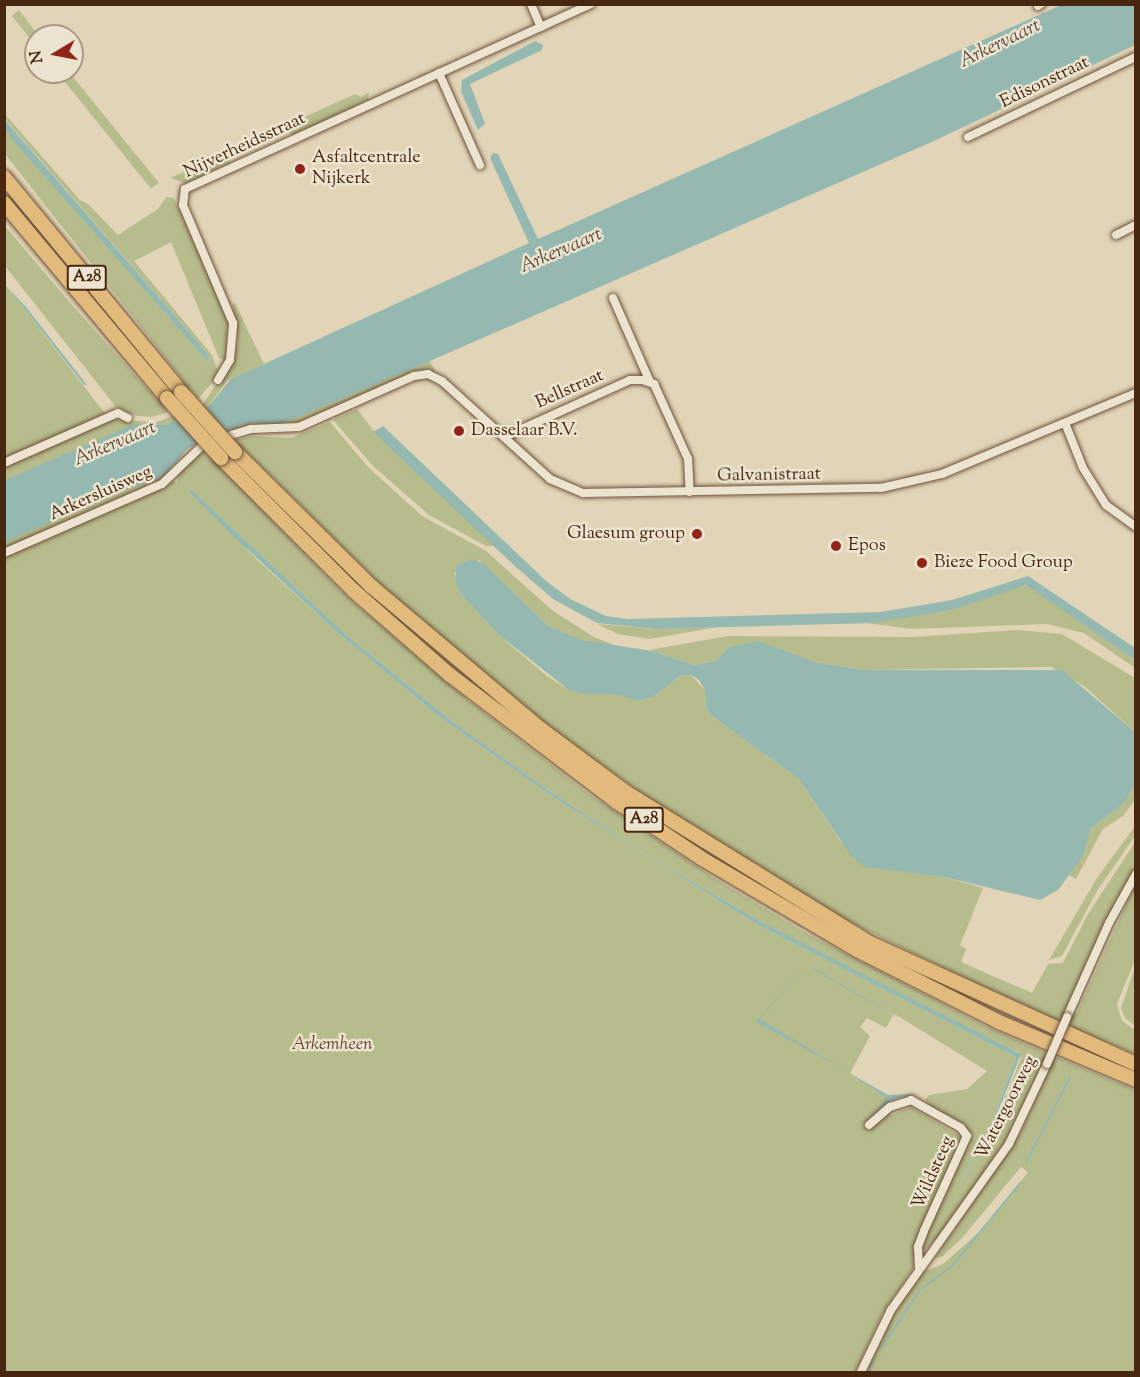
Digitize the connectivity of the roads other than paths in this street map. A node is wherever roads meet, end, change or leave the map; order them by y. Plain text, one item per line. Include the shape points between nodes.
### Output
1 (531, 4) edge
2 (591, 4) edge
3 (541, 27) junction
4 (1136, 57) edge
5 (439, 73) junction
6 (968, 137) dead end
7 (480, 165) dead end
8 (4, 177) edge
9 (4, 203) edge
10 (1136, 225) edge
11 (1116, 235) dead end
12 (614, 298) dead end
13 (218, 380) dead end
14 (650, 382) junction
15 (1136, 393) edge
16 (128, 418) dead end
17 (1065, 423) junction
18 (231, 435) dead end
19 (504, 437) junction
20 (200, 448) dead end
21 (4, 463) edge
22 (690, 492) junction
23 (1136, 527) edge
24 (4, 553) edge
25 (1136, 874) edge
26 (1136, 1064) edge
27 (1136, 1080) edge
28 (869, 1125) dead end
29 (919, 1267) junction
30 (861, 1372) edge

1 - 3 street
2 - 3 street, Nijverheidsstraat
3 - 5 street, Nijverheidsstraat
4 - 6 street, Edisonstraat
5 - 7 street
5 - 13 street, Nijverheidsstraat via 183,192 183,206 233,323 231,360
8 - 26 highway, A28, bridge via 235,452 379,593 541,729 627,793 868,942
9 - 27 highway, A28, bridge via 221,458 338,576 450,675 617,802 700,858 856,950 999,1022
10 - 11 street
12 - 14 street
14 - 19 street, Bellstraat via 630,380
14 - 22 street via 688,459
15 - 17 street, Galvanistraat
16 - 21 street via 118,413
17 - 22 street, Galvanistraat via 909,485
17 - 23 street via 1083,468 1106,505
18 - 19 street, Galvanistraat via 251,429 299,427 414,376 428,374 442,381
19 - 22 street, Galvanistraat via 550,479 583,493
20 - 24 street, Arkersluisweg via 162,484
25 - 29 street, Watergoorweg, bridge via 1109,922 1047,1064 996,1166
28 - 29 street, Wildsteeg via 890,1107 911,1100 962,1128 967,1136 918,1247
29 - 30 street, Watergoorweg via 886,1320

